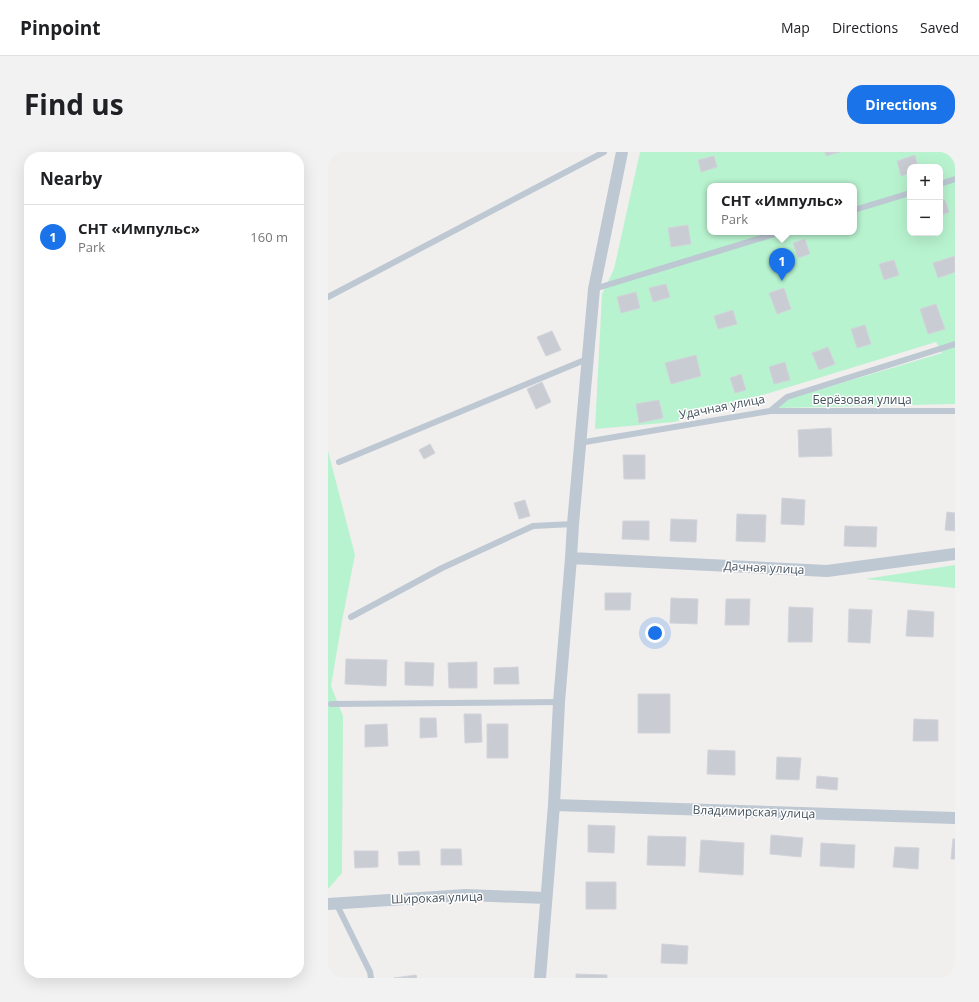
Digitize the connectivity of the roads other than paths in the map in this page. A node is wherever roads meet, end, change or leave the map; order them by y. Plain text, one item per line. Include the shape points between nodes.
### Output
1 (604, 152) edge
2 (622, 152) edge
3 (955, 179) edge
4 (943, 183) edge
5 (907, 194) edge
6 (857, 209) edge
7 (771, 235) edge
8 (594, 289) junction
9 (328, 298) edge
10 (955, 344) edge
11 (587, 359) junction
12 (770, 411) junction
13 (955, 411) edge
14 (579, 443) junction
15 (339, 462) dead end
16 (573, 524) junction
17 (955, 554) edge
18 (571, 558) junction
19 (351, 618) dead end
20 (559, 702) junction
21 (331, 704) dead end
22 (554, 805) junction
23 (955, 818) edge
24 (546, 898) junction
25 (332, 903) edge
26 (371, 978) edge
27 (540, 978) edge

1 - 9 lane
2 - 8 street
3 - 4 lane
5 - 6 lane
7 - 8 lane
8 - 11 street
10 - 12 lane, Удачная улица via 787,397
11 - 14 street
11 - 15 lane
12 - 13 lane, Берёзовая улица
12 - 14 lane, Удачная улица
14 - 16 street
16 - 18 street
16 - 19 lane via 534,526 442,568
17 - 18 street, Дачная улица via 827,571
18 - 20 street
20 - 21 lane
20 - 22 street
22 - 23 street, Владимирская улица
22 - 24 street
24 - 25 street, Широкая улица via 466,895
24 - 27 street
25 - 26 lane

